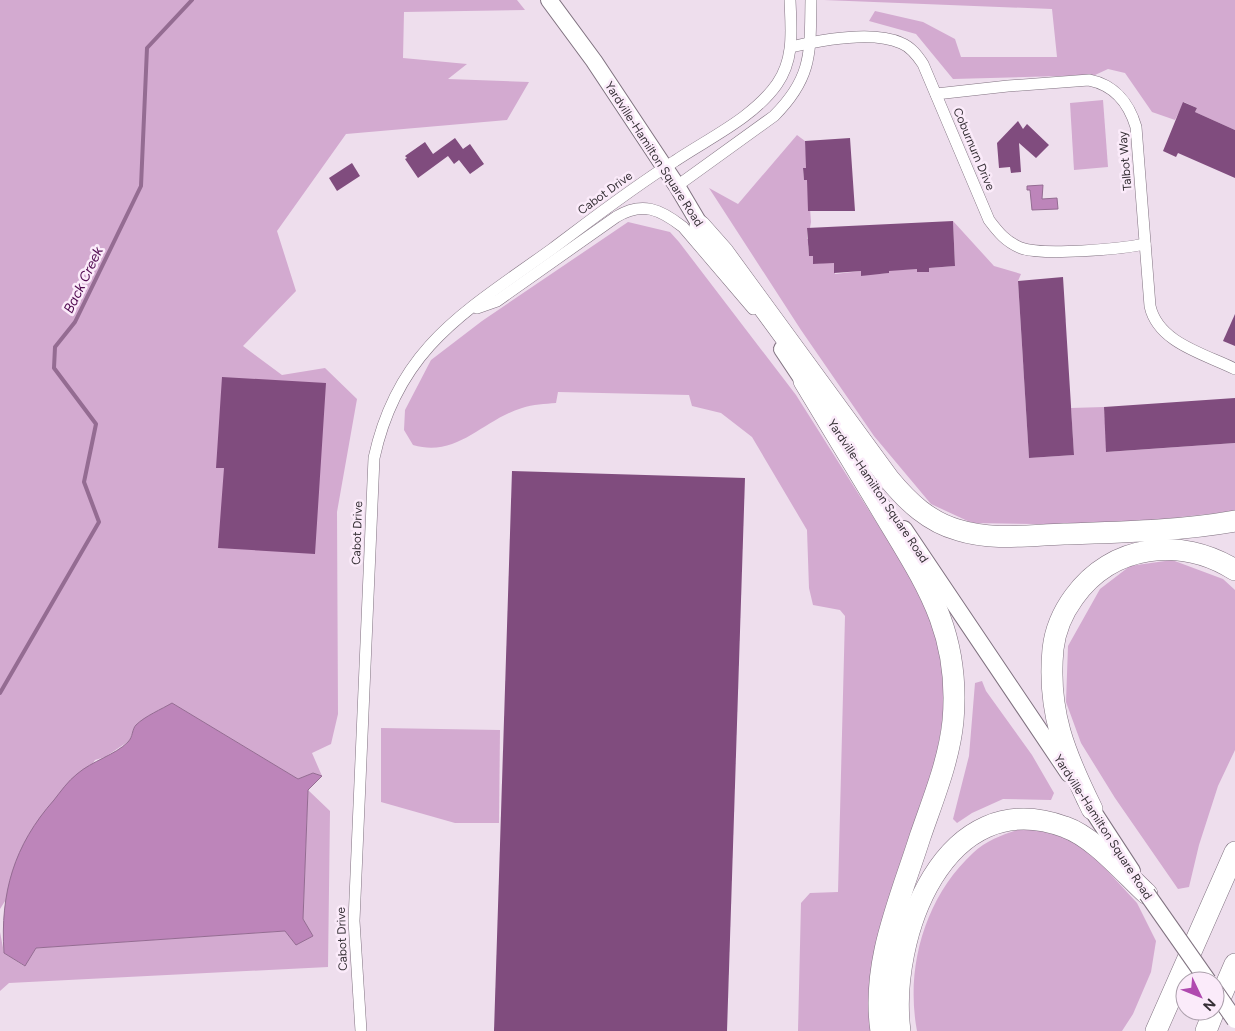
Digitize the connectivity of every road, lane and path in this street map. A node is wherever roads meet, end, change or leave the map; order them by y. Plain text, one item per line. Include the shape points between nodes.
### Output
1 (549, 0) edge
2 (790, 0) edge
3 (811, 0) edge
4 (810, 43) junction
5 (791, 47) junction
6 (936, 94) junction
7 (664, 168) junction
8 (677, 186) junction
9 (700, 226) junction
10 (1145, 244) junction
11 (464, 312) junction
12 (758, 314) junction
13 (1235, 368) edge
14 (804, 381) junction
15 (1235, 521) edge
16 (1235, 570) edge
17 (1092, 809) junction
18 (1234, 854) edge
19 (1147, 894) junction
20 (1186, 962) junction
21 (1235, 964) edge
22 (1201, 971) edge
23 (1225, 987) edge
24 (1225, 1005) edge
25 (1235, 1020) edge
26 (361, 1031) edge
27 (881, 1031) edge
28 (900, 1031) edge
29 (1142, 1031) edge
30 (1156, 1031) edge

1 - 7 street, Yardville-Hamilton Square Road
2 - 5 street
3 - 4 street
4 - 5 street, Coburnurn Drive
4 - 6 street, Coburnurn Drive via 856,38 886,38 902,43 914,51 923,64
4 - 8 street via 805,75 788,102 774,116
5 - 7 street, Cabot Drive via 777,83 751,111
6 - 10 street, Coburnurn Drive via 989,220 1002,237 1022,248 1038,251 1124,248
6 - 10 street, Talbot Way via 1089,80 1114,90 1132,114 1136,127
7 - 8 street, Yardville-Hamilton Square Road
7 - 11 street, Cabot Drive
8 - 9 street, Yardville-Hamilton Square Road
9 - 12 street, Yardville-Hamilton Square Road
9 - 15 highway via 723,252 889,479 908,501 937,522 975,535 996,537 1124,532
10 - 13 street, Talbot Way via 1153,319 1174,340
11 - 12 street via 497,301 628,209 641,206 671,217 683,227
11 - 26 street, Cabot Drive via 427,346 403,380 388,409 374,458 354,892
12 - 14 street, Yardville-Hamilton Square Road
14 - 17 street, Yardville-Hamilton Square Road
14 - 27 highway via 930,592 948,640 953,670 953,722 946,758 886,943 879,997
16 - 17 highway via 1204,554 1187,550 1150,550 1112,562 1081,588 1069,604 1053,648 1055,710 1068,761
17 - 19 street, Yardville-Hamilton Square Road
18 - 20 highway
19 - 22 street, Yardville-Hamilton Square Road, bridge
19 - 28 highway via 1083,836 1068,828 1035,819 999,823 981,830 952,851 927,886 915,912 900,965
20 - 29 highway
20 - 30 highway
21 - 23 highway
24 - 25 street, bridge

